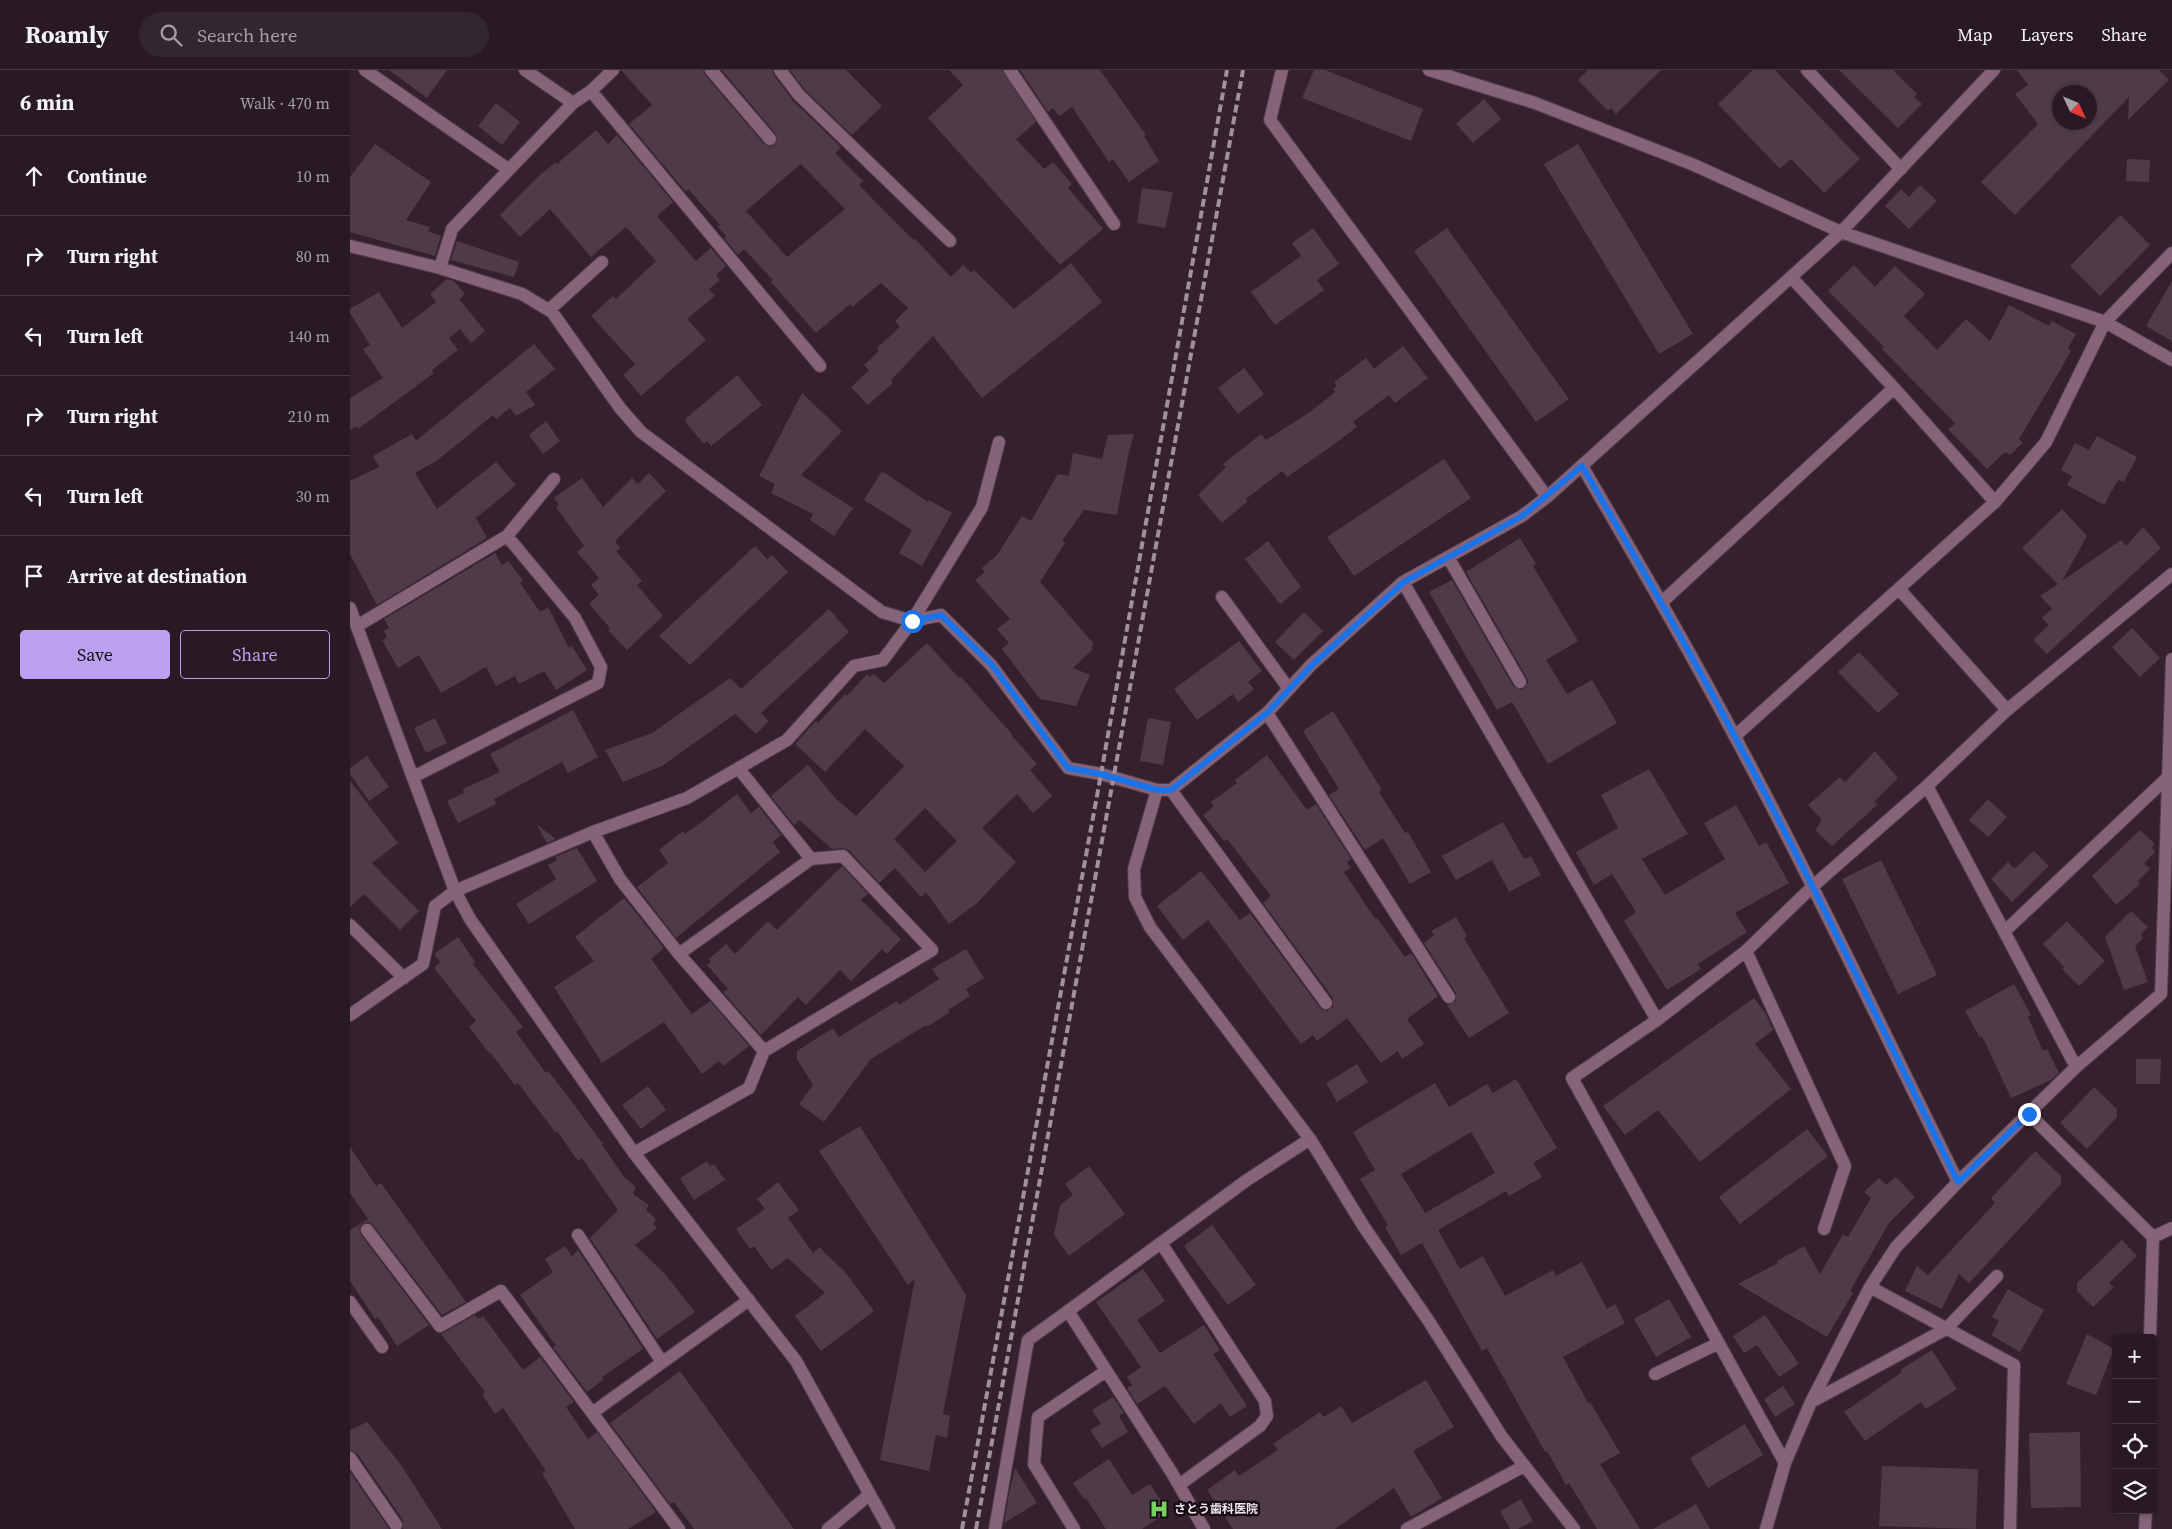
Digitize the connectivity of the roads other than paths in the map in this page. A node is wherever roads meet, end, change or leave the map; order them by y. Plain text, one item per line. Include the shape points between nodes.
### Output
1 (365, 70) edge
2 (525, 70) edge
3 (612, 70) edge
4 (711, 70) edge
5 (780, 70) edge
6 (1010, 70) edge
7 (1282, 70) edge
8 (1429, 70) edge
9 (1807, 70) edge
10 (1993, 70) edge
11 (591, 91) junction
12 (573, 103) junction
13 (770, 139) dead end
14 (508, 169) junction
15 (1900, 170) junction
16 (1114, 224) dead end
17 (1841, 232) junction
18 (950, 241) dead end
19 (350, 246) edge
20 (2172, 253) edge
21 (602, 262) dead end
22 (440, 268) junction
23 (1791, 277) junction
24 (549, 310) junction
25 (2105, 322) junction
26 (2172, 360) edge
27 (820, 366) dead end
28 (1894, 388) junction
29 (999, 442) dead end
30 (1582, 466) junction
31 (554, 479) dead end
32 (1547, 497) junction
33 (1995, 502) junction
34 (507, 536) junction
35 (1448, 557) junction
36 (2172, 574) edge
37 (1404, 582) junction
38 (1900, 590) junction
39 (1222, 596) dead end
40 (1662, 602) junction
41 (350, 608) edge
42 (912, 621) junction
43 (357, 626) junction
44 (2172, 658) edge
45 (1520, 682) dead end
46 (1289, 689) junction
47 (2007, 710) junction
48 (1267, 713) junction
49 (1735, 736) junction
50 (739, 769) junction
51 (413, 777) junction
52 (2167, 778) junction
53 (1927, 786) junction
54 (1157, 790) junction
55 (1171, 790) junction
56 (593, 832) junction
57 (811, 858) junction
58 (1812, 887) junction
59 (455, 891) junction
60 (2005, 931) junction
61 (353, 934) edge
62 (1746, 951) junction
63 (679, 954) junction
64 (404, 978) junction
65 (1449, 997) dead end
66 (1326, 1003) dead end
67 (350, 1015) edge
68 (1656, 1020) junction
69 (764, 1051) junction
70 (2076, 1067) junction
71 (2029, 1114) junction
72 (1310, 1139) junction
73 (634, 1154) junction
74 (1958, 1182) junction
75 (2172, 1228) edge
76 (1824, 1229) dead end
77 (367, 1230) dead end
78 (578, 1235) dead end
79 (2153, 1237) junction
80 (1161, 1243) junction
81 (1997, 1276) dead end
82 (1870, 1287) junction
83 (749, 1300) junction
84 (350, 1302) edge
85 (1068, 1311) junction
86 (1946, 1329) junction
87 (2150, 1334) edge
88 (1719, 1343) junction
89 (382, 1347) dead end
90 (662, 1362) junction
91 (1106, 1371) junction
92 (1655, 1374) dead end
93 (1811, 1402) junction
94 (592, 1413) junction
95 (350, 1458) edge
96 (1785, 1463) junction
97 (1524, 1466) junction
98 (1179, 1485) junction
99 (868, 1495) junction
100 (2146, 1514) edge
101 (396, 1525) dead end
102 (679, 1529) edge
103 (828, 1529) edge
104 (889, 1529) edge
105 (995, 1529) edge
106 (1074, 1529) edge
107 (1204, 1529) edge
108 (1408, 1529) edge
109 (1574, 1529) edge
110 (1766, 1529) edge
111 (2010, 1529) edge
112 (2145, 1529) edge

1 - 14 street
2 - 12 street
3 - 11 street
4 - 13 street
5 - 18 street via 800,96
6 - 16 street
7 - 32 street via 1270,120
8 - 17 street via 1534,103 1686,162
9 - 15 street
10 - 15 street
11 - 12 street
11 - 27 street
12 - 14 street
14 - 22 street via 452,229
15 - 17 street
17 - 23 street
17 - 25 street
19 - 22 street
20 - 25 street
21 - 24 street
22 - 24 street via 522,294
23 - 28 street
23 - 30 street
24 - 42 street via 641,432 882,612
25 - 26 street
25 - 33 street via 2046,442
28 - 33 street
28 - 40 street
29 - 42 street via 982,507
30 - 32 street
30 - 40 street
31 - 34 street
32 - 35 street via 1522,516
33 - 38 street
34 - 43 street
34 - 51 street via 575,618 601,667 598,683
35 - 37 street
35 - 45 street
36 - 47 street
37 - 46 street
37 - 68 street
38 - 47 street
38 - 49 street
39 - 46 street
40 - 49 street
41 - 43 street
42 - 50 street via 883,660 854,666 787,740
42 - 54 street via 941,615 992,665 1068,768
43 - 51 street
44 - 52 street
46 - 48 street
47 - 53 street
48 - 55 street
48 - 65 street
49 - 58 street
50 - 56 street via 687,798
50 - 57 street
51 - 59 street
52 - 60 street
52 - 70 street via 2161,994
53 - 58 street
53 - 60 street
54 - 55 street
54 - 72 street via 1134,869 1135,896 1150,927
55 - 66 street
56 - 59 street
56 - 63 street via 620,879
57 - 63 street
57 - 69 street via 843,856 932,950
58 - 62 street
58 - 74 street
59 - 64 street via 435,906 423,964
59 - 73 street via 470,919
60 - 70 street
61 - 64 street
62 - 68 street
62 - 76 street via 1845,1166
63 - 69 street
64 - 67 street
68 - 88 street via 1572,1078
69 - 73 street via 749,1088
70 - 71 street
71 - 74 street
71 - 79 street
72 - 80 street
72 - 97 street via 1364,1227
73 - 83 street
74 - 82 street via 1896,1247
75 - 79 street
77 - 94 street via 440,1326 501,1291
78 - 90 street
79 - 87 street
80 - 85 street
80 - 98 street via 1266,1401 1267,1416 1260,1426
81 - 86 street
82 - 86 street
82 - 93 street
83 - 90 street
83 - 99 street via 796,1361
84 - 89 street
85 - 91 street
85 - 105 street via 1028,1340
86 - 93 street
86 - 111 street via 2014,1365
88 - 92 street
88 - 96 street
90 - 94 street
91 - 98 street
91 - 106 street via 1038,1417 1034,1464
93 - 96 street
94 - 102 street
95 - 101 street
96 - 110 street
97 - 108 street
97 - 109 street
98 - 107 street
99 - 103 street
99 - 104 street
100 - 112 street

